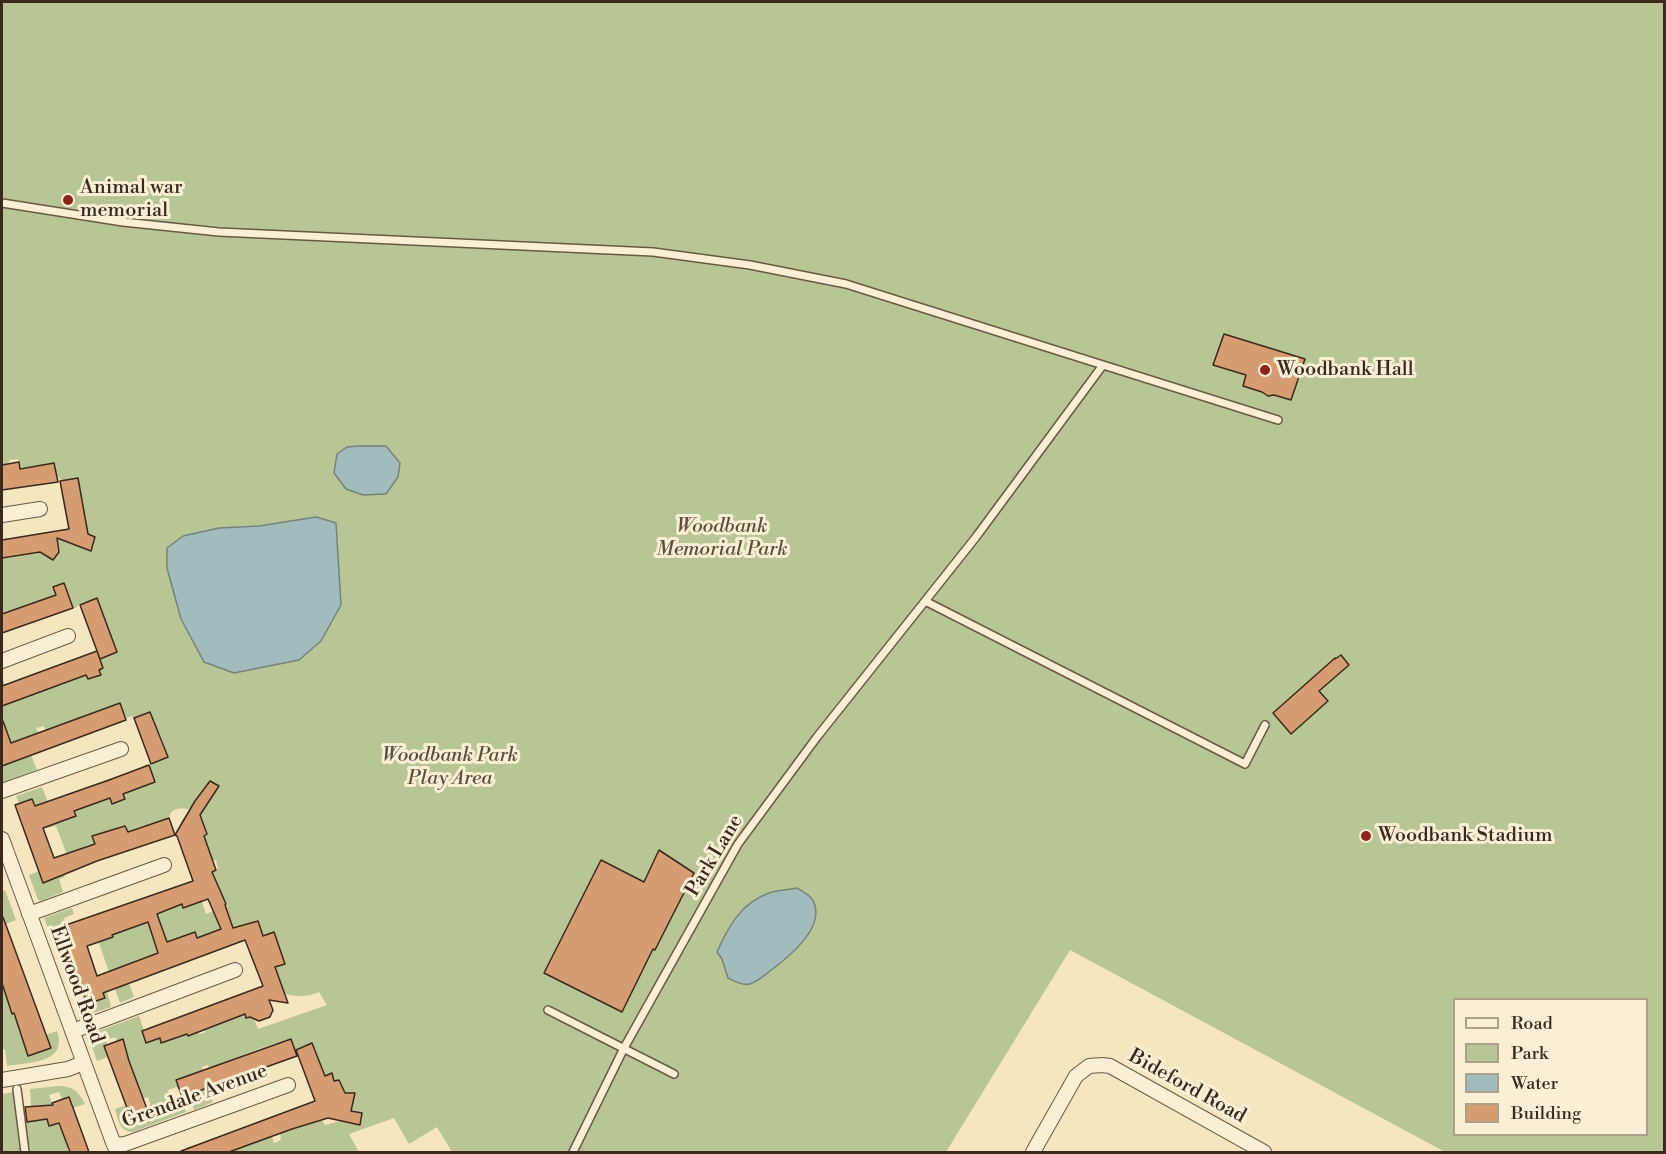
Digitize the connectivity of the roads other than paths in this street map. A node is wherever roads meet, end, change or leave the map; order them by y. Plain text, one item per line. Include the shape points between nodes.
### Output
1 (2, 202) edge
2 (1103, 365) junction
3 (1278, 420) dead end
4 (40, 509) dead end
5 (2, 515) edge
6 (925, 601) junction
7 (69, 636) dead end
8 (2, 661) edge
9 (1265, 725) dead end
10 (121, 749) dead end
11 (2, 791) edge
12 (2, 839) edge
13 (164, 865) dead end
14 (29, 914) junction
15 (235, 969) dead end
16 (548, 1010) dead end
17 (73, 1031) junction
18 (624, 1048) junction
19 (83, 1063) junction
20 (674, 1074) dead end
21 (2, 1080) edge
22 (288, 1085) dead end
23 (17, 1089) dead end
24 (114, 1145) joint
25 (25, 1152) edge
26 (573, 1152) edge
27 (1033, 1152) edge
28 (1264, 1152) edge

1 - 2 lane via 123,222 219,232 653,252 750,265 846,284
2 - 3 lane
2 - 6 lane, Park Lane
4 - 5 street
6 - 9 lane via 1245,764
6 - 18 lane, Park Lane via 738,844
7 - 8 street
10 - 11 street
12 - 14 street, Ellwood Road
13 - 14 street
14 - 17 street, Ellwood Road
15 - 17 street
16 - 18 lane
17 - 19 street, Ellwood Road
18 - 20 lane
18 - 26 lane, Park Lane
19 - 21 street
19 - 24 street, Ellwood Road
22 - 24 street, Grendale Avenue
23 - 25 lane
27 - 28 street, Bideford Road via 1076,1076 1089,1066 1102,1065

